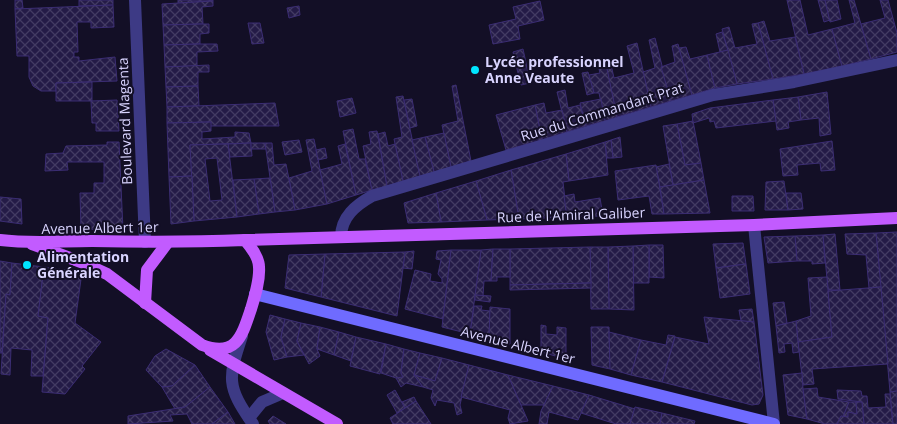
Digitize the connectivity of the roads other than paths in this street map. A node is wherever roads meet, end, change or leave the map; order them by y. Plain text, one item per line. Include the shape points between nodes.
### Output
1 (135, 0) edge
2 (897, 60) edge
3 (897, 218) edge
4 (754, 225) junction
5 (341, 237) junction
6 (0, 240) edge
7 (246, 240) junction
8 (145, 242) junction
9 (168, 242) junction
10 (32, 244) junction
11 (255, 294) junction
12 (145, 303) junction
13 (242, 336) junction
14 (202, 345) junction
15 (233, 363) junction
16 (283, 393) junction
17 (250, 421) edge
18 (337, 424) edge
19 (774, 424) edge

1 - 8 street, Boulevard Magenta
2 - 5 street, Rue du Commandant Prat via 713,95 372,196 350,213 341,227
3 - 4 main road, Rue de l'Amiral Galiber
4 - 5 main road, Rue de l'Amiral Galiber
4 - 19 street
5 - 7 main road, Rue de l'Amiral Galiber
6 - 10 main road, Avenue Albert 1er
7 - 9 main road
7 - 11 main road via 260,266
8 - 9 main road, Avenue Albert 1er
8 - 10 main road, Avenue Albert 1er
9 - 12 main road via 148,270
10 - 12 main road, Avenue Albert 1er via 108,274
11 - 13 main road
11 - 19 street, Avenue Albert 1er
12 - 14 main road
13 - 14 main road via 231,346 220,350
13 - 15 street
14 - 15 main road
15 - 16 main road
15 - 17 street via 231,383
16 - 17 street via 262,402
16 - 18 main road

